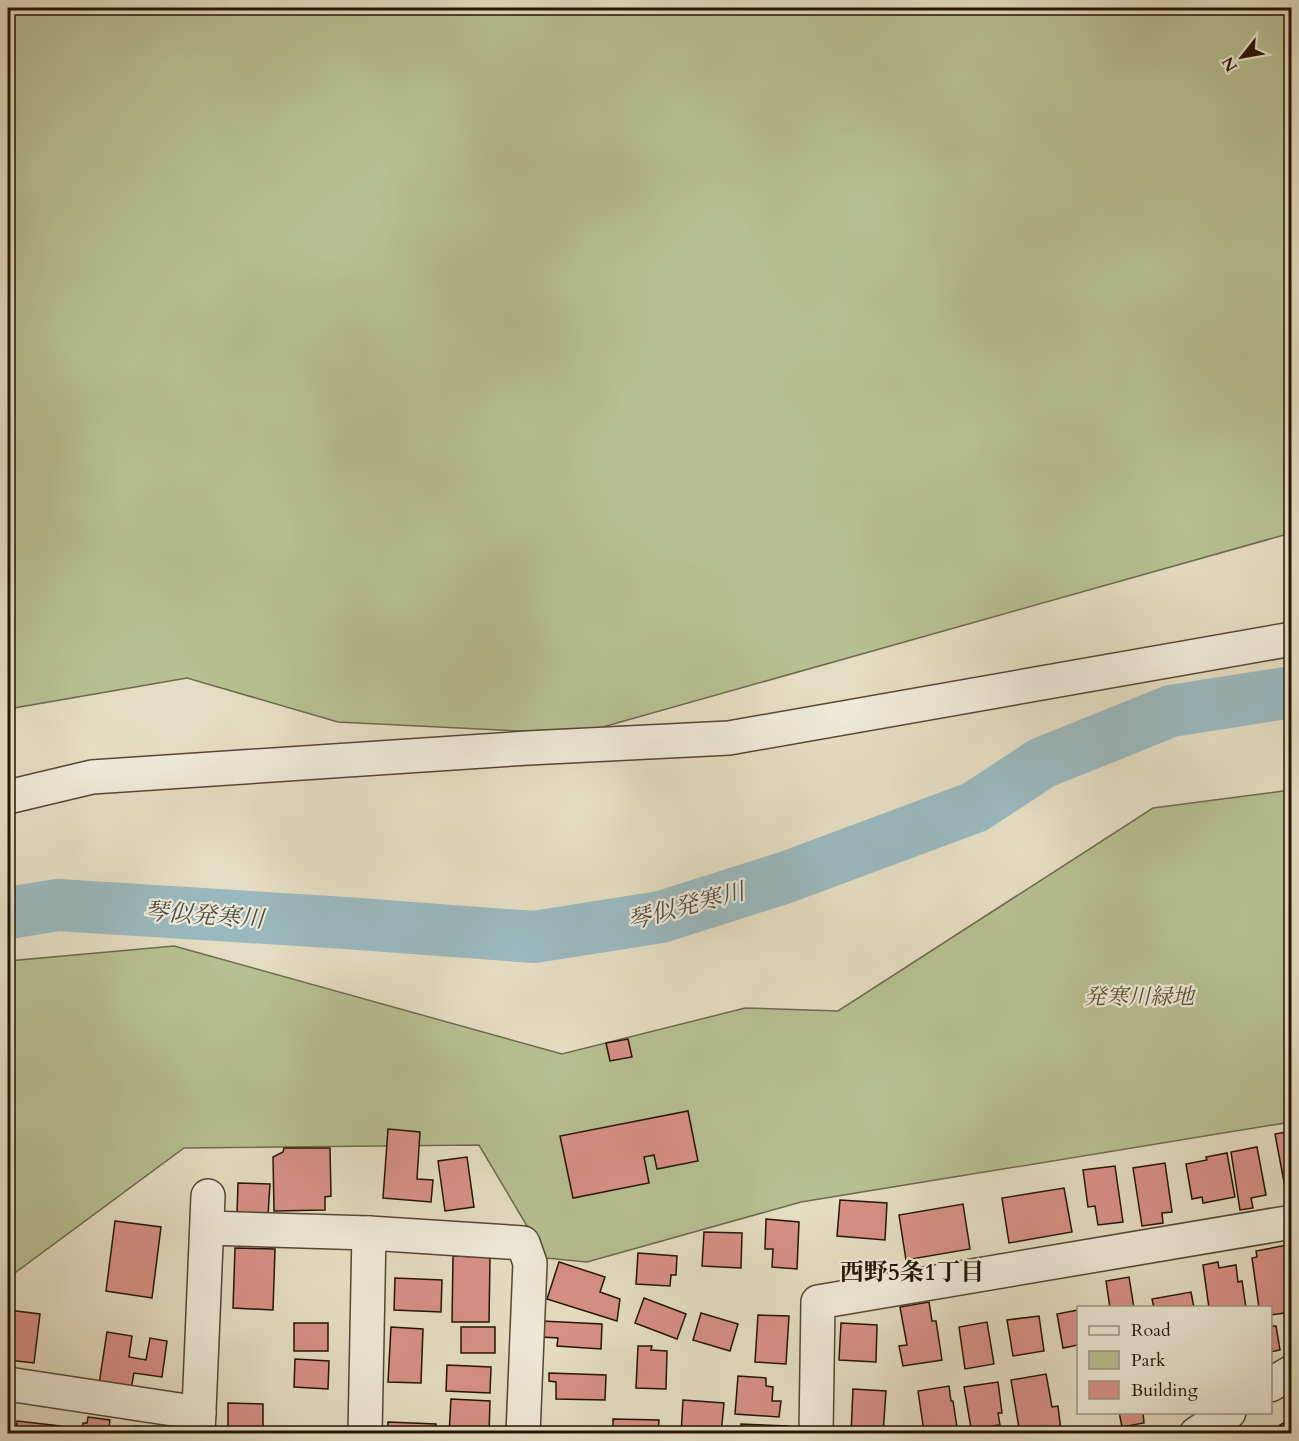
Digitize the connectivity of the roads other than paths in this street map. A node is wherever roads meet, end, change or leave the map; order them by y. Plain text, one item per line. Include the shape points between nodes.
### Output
1 (1292, 639) edge
2 (8, 797) edge
3 (208, 1196) dead end
4 (1292, 1222) edge
5 (207, 1228) junction
6 (369, 1233) junction
7 (1292, 1372) edge
8 (8, 1383) edge
9 (1272, 1385) edge
10 (1226, 1414) edge
11 (198, 1423) edge
12 (365, 1434) edge
13 (523, 1434) edge
14 (816, 1434) edge
15 (1196, 1434) edge

1 - 2 street via 729,738 92,777
3 - 5 street
4 - 14 street via 818,1302
5 - 6 street
5 - 11 street
6 - 12 street
6 - 13 street via 523,1243 530,1263
7 - 9 street
8 - 11 street
10 - 15 street

